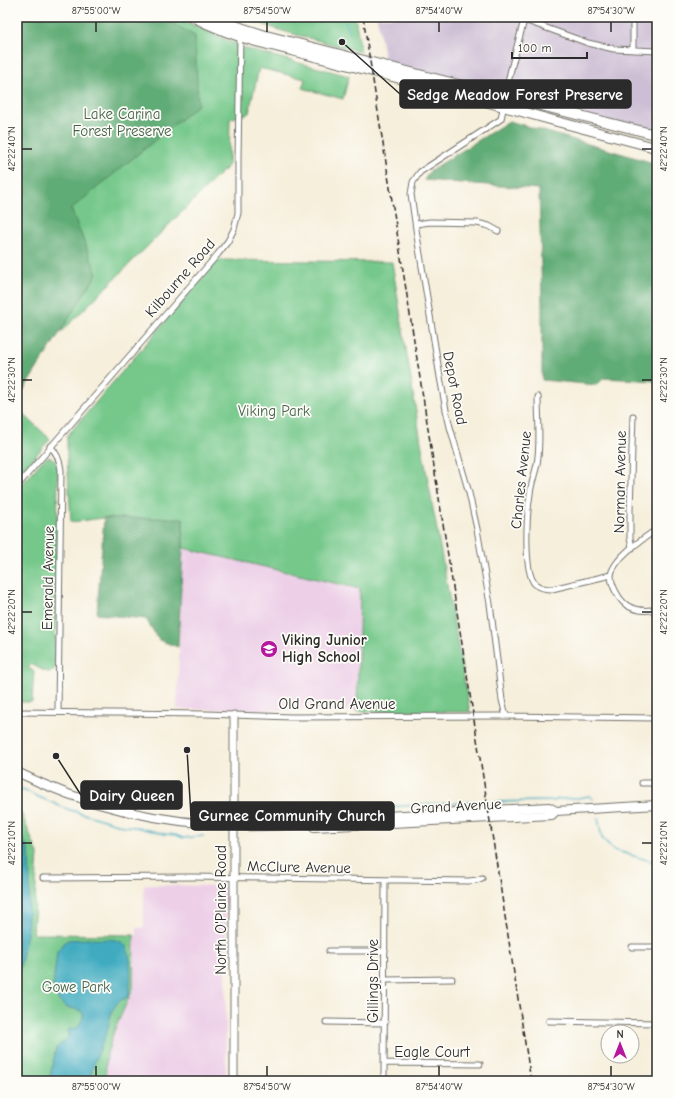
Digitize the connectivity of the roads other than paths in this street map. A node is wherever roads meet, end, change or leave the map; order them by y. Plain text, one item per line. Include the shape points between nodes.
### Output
1 (193, 17) edge
2 (213, 17) edge
3 (516, 17) edge
4 (633, 17) edge
5 (524, 20) junction
6 (241, 33) junction
7 (633, 50) junction
8 (657, 51) edge
9 (505, 96) junction
10 (503, 107) junction
11 (657, 135) edge
12 (657, 148) edge
13 (416, 224) junction
14 (498, 231) dead end
15 (538, 397) dead end
16 (633, 416) dead end
17 (50, 446) junction
18 (17, 486) edge
19 (657, 529) edge
20 (632, 548) junction
21 (611, 575) junction
22 (657, 609) edge
23 (17, 712) edge
24 (58, 712) junction
25 (234, 715) junction
26 (506, 716) junction
27 (657, 718) edge
28 (17, 772) edge
29 (642, 783) dead end
30 (657, 783) edge
31 (657, 805) edge
32 (234, 826) junction
33 (43, 878) dead end
34 (234, 878) junction
35 (482, 878) dead end
36 (385, 880) junction
37 (632, 947) dead end
38 (657, 947) edge
39 (329, 951) dead end
40 (385, 951) junction
41 (452, 979) dead end
42 (385, 980) junction
43 (549, 1021) dead end
44 (326, 1022) dead end
45 (385, 1023) junction
46 (657, 1023) edge
47 (384, 1063) junction
48 (480, 1064) dead end
49 (234, 1081) edge
50 (384, 1081) edge

1 - 6 highway via 210,25
2 - 6 highway
3 - 5 street
4 - 7 street
5 - 7 street via 588,43
5 - 9 street, Depot Road
6 - 9 highway
6 - 10 highway
6 - 17 street, Kilbourne Road via 238,212 234,230 218,254
7 - 8 street
9 - 10 street, Depot Road
9 - 11 highway
10 - 12 highway
10 - 13 street, Depot Road via 500,119 416,177 411,194
13 - 14 street via 477,223
13 - 26 street, Depot Road via 446,410 478,529
15 - 21 street, Charles Avenue via 539,443 528,509 529,573 534,583 546,589
16 - 20 street, Norman Avenue via 630,511
17 - 18 street, Kilbourne Road
17 - 24 street, Emerald Avenue via 58,457 61,470
19 - 20 street
20 - 21 street via 616,564
21 - 22 street via 614,588 628,607 642,610
23 - 24 street, Old Grand Avenue
24 - 25 street, Old Grand Avenue
25 - 26 street, Old Grand Avenue
25 - 32 street, North O'Plaine Road
26 - 27 street, Old Grand Avenue
28 - 32 main road, Grand Avenue via 61,791 116,808 170,819
29 - 30 street
31 - 32 main road, Grand Avenue via 556,810 552,815 483,819 314,827 311,823
32 - 34 street, North O'Plaine Road
33 - 34 street, McClure Avenue
34 - 36 street, McClure Avenue
34 - 49 street, North O'Plaine Road
35 - 36 street, McClure Avenue via 469,881
36 - 40 street, Gillings Drive
37 - 38 street
39 - 40 street
40 - 42 street, Gillings Drive
41 - 42 street
42 - 45 street, Gillings Drive
43 - 46 street
44 - 45 street
45 - 47 street, Gillings Drive
47 - 48 street, Eagle Court
47 - 50 street, Gillings Drive

